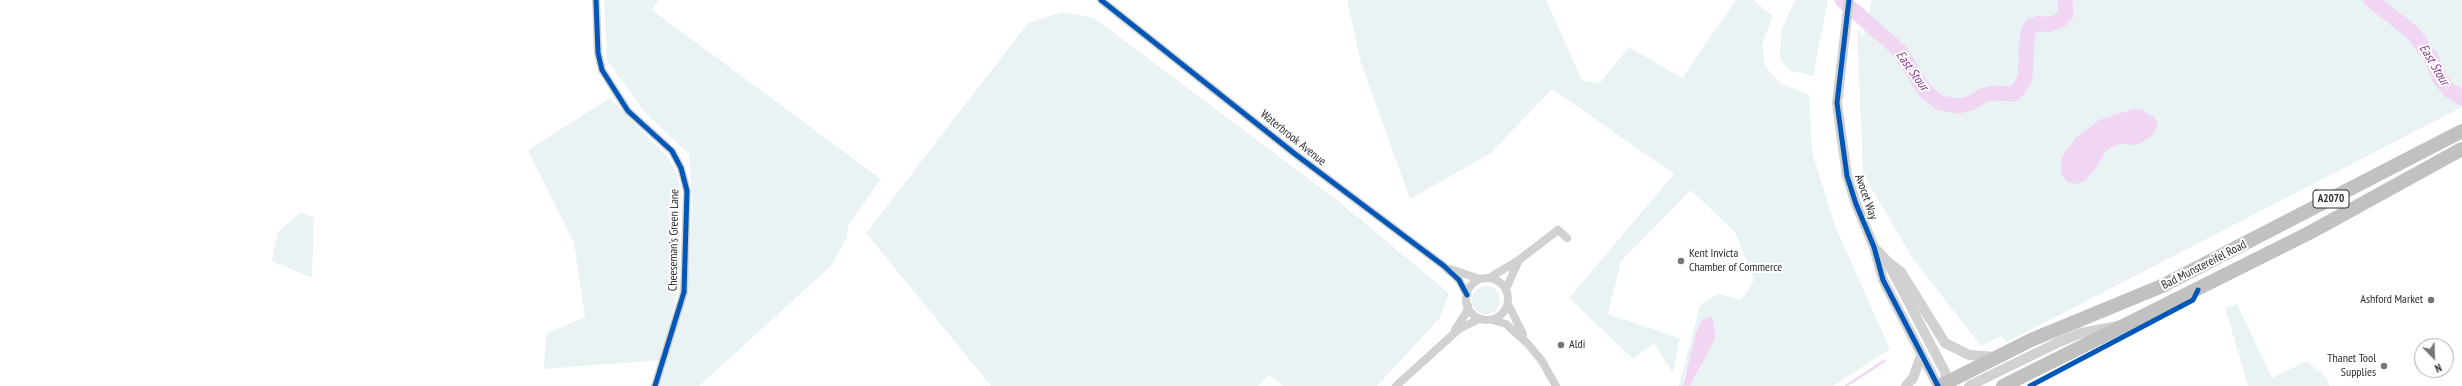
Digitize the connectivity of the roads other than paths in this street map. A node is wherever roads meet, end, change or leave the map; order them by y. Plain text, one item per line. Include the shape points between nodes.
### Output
1 (596, 0) edge
2 (1101, 0) edge
3 (1849, 0) edge
4 (2462, 131) edge
5 (2462, 149) edge
6 (1567, 238) dead end
7 (1874, 247) junction
8 (1520, 260) junction
9 (1887, 261) junction
10 (1444, 266) junction
11 (1489, 278) junction
12 (1480, 279) junction
13 (1506, 289) junction
14 (1467, 295) junction
15 (1508, 304) junction
16 (1468, 306) junction
17 (1479, 318) junction
18 (1491, 320) junction
19 (2124, 326) junction
20 (1445, 341) junction
21 (1528, 344) junction
22 (1921, 356) junction
23 (1996, 357) junction
24 (1943, 385) edge
25 (655, 386) edge
26 (1396, 386) edge
27 (1556, 386) edge
28 (1906, 386) edge
29 (1969, 386) edge
30 (2003, 386) edge

1 - 25 street, Cheeseman's Green Lane via 598,53 602,70 628,111 672,151 681,168 688,191 684,292
2 - 10 street, Waterbrook Avenue via 1295,154
3 - 7 street, Avocet Way via 1837,103 1847,176
4 - 23 highway, Bad Munstereifel Road / A2070 via 2162,286
5 - 19 highway, Bad Munstereifel Road / A2070 via 2311,232
6 - 8 street via 1558,230
7 - 9 street, Avocet Way
7 - 22 street, Avocet Way via 1882,280
8 - 11 street
8 - 13 street
9 - 23 street, Avocet Way via 1901,272 1945,343 1969,355
9 - 24 street, Avocet Way via 1942,368
10 - 12 street, Waterbrook Avenue
10 - 14 street, Waterbrook Avenue via 1459,280
11 - 12 street
11 - 13 street via 1499,281
12 - 14 street via 1471,285
13 - 15 street
14 - 16 street
15 - 18 street via 1504,313
15 - 21 street
16 - 17 street via 1472,314
16 - 20 street via 1462,320
17 - 18 street
17 - 20 street via 1459,329
18 - 21 street via 1506,324
19 - 29 street via 2109,326 2081,333
19 - 30 highway, Bad Munstereifel Road / A2070
20 - 26 street
21 - 27 street via 1542,361
22 - 24 street, Avocet Way
22 - 28 street via 1913,378
23 - 24 highway, Bad Munstereifel Road / A2070

